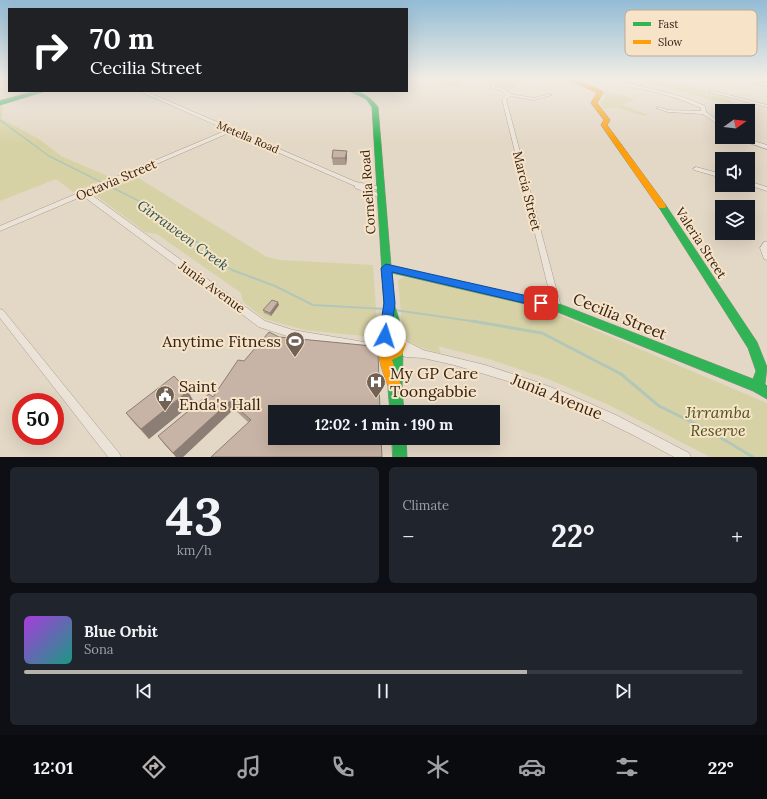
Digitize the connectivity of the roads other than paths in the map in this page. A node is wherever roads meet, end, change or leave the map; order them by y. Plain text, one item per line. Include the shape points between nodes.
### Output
1 (163, 100) edge
2 (370, 100) edge
3 (504, 100) edge
4 (595, 100) edge
5 (688, 100) edge
6 (745, 100) edge
7 (767, 106) edge
8 (658, 108) dead end
9 (704, 113) junction
10 (715, 121) edge
11 (231, 130) junction
12 (755, 144) joint
13 (767, 147) edge
14 (754, 151) dead end
15 (696, 169) dead end
16 (715, 174) edge
17 (755, 185) edge
18 (767, 189) edge
19 (381, 192) junction
20 (84, 193) junction
21 (0, 229) edge
22 (767, 244) edge
23 (767, 257) edge
24 (386, 268) junction
25 (389, 303) junction
26 (557, 307) junction
27 (0, 312) edge
28 (383, 344) junction
29 (398, 346) junction
30 (758, 388) junction
31 (395, 389) junction
32 (767, 393) edge
33 (396, 405) edge
34 (399, 445) edge
35 (115, 457) edge
36 (400, 457) edge
37 (685, 457) edge

1 - 11 street, Metella Road
2 - 19 street, Cornelia Road via 375,107
3 - 26 street, Marcia Street
4 - 30 street, Valeria Street via 594,103 607,120 604,125 662,206 753,346 762,371
5 - 9 street via 703,107
6 - 7 street
8 - 9 street
9 - 10 street
11 - 19 street, Metella Road via 355,184 361,189
11 - 20 street, Octavia Street
12 - 13 street
12 - 14 street
15 - 16 street
17 - 18 street
19 - 24 street, Cornelia Road
20 - 21 street, Octavia Street
20 - 28 street, Junia Avenue via 262,324 293,334
22 - 23 street via 764,248
24 - 25 street, Cornelia Road
24 - 26 street, Cecilia Street
25 - 28 street, Cornelia Road
25 - 29 street, Cornelia Road
26 - 30 street, Cecilia Street
27 - 35 street
28 - 29 street
28 - 29 street
28 - 31 street, Cornelia Road
29 - 31 street, Cornelia Road
29 - 37 street, Junia Avenue via 411,354 471,365 546,390 615,419
30 - 32 street, Cecilia Street
31 - 33 street, Cornelia Road
34 - 36 street

